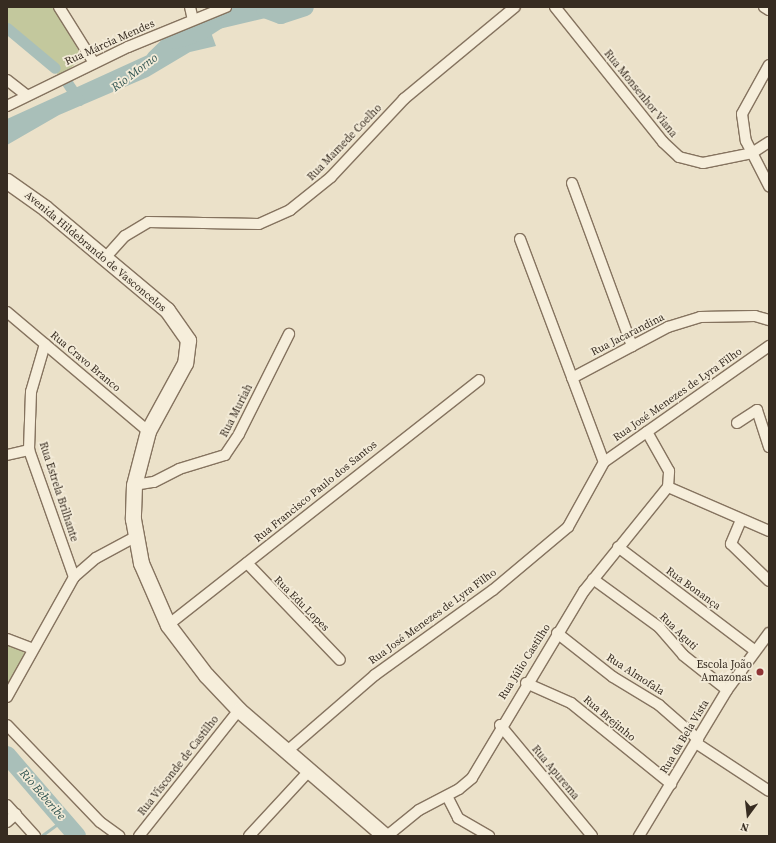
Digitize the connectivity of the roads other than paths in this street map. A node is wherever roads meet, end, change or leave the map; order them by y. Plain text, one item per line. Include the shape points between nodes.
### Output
1 (59, 7) edge
2 (190, 7) edge
3 (226, 7) edge
4 (515, 7) edge
5 (555, 7) edge
6 (764, 7) edge
7 (769, 10) edge
8 (193, 20) junction
9 (94, 63) junction
10 (769, 65) edge
11 (7, 80) edge
12 (26, 95) junction
13 (7, 106) edge
14 (769, 142) edge
15 (752, 152) junction
16 (7, 181) edge
17 (572, 183) dead end
18 (769, 186) edge
19 (520, 239) dead end
20 (105, 258) junction
21 (7, 312) edge
22 (769, 320) edge
23 (289, 334) dead end
24 (45, 344) junction
25 (632, 346) junction
26 (769, 346) edge
27 (572, 378) junction
28 (480, 380) dead end
29 (737, 423) dead end
30 (148, 431) junction
31 (647, 432) junction
32 (769, 447) edge
33 (29, 450) junction
34 (7, 455) edge
35 (604, 462) junction
36 (134, 485) junction
37 (669, 485) junction
38 (741, 520) junction
39 (769, 531) edge
40 (135, 536) junction
41 (618, 547) junction
42 (247, 563) junction
43 (74, 577) junction
44 (593, 579) junction
45 (769, 581) edge
46 (168, 625) junction
47 (557, 633) junction
48 (769, 633) edge
49 (7, 638) edge
50 (33, 649) junction
51 (754, 650) junction
52 (340, 660) dead end
53 (526, 683) junction
54 (727, 690) junction
55 (7, 697) edge
56 (239, 710) junction
57 (7, 725) edge
58 (500, 725) junction
59 (697, 741) junction
60 (286, 752) junction
61 (308, 772) junction
62 (672, 784) junction
63 (769, 791) edge
64 (447, 796) junction
65 (7, 805) edge
66 (16, 814) junction
67 (7, 822) edge
68 (380, 834) edge
69 (34, 835) edge
70 (119, 836) edge
71 (139, 836) edge
72 (249, 836) edge
73 (489, 836) edge
74 (592, 836) edge
75 (639, 836) edge

1 - 9 street
2 - 8 street
3 - 8 street, Rua Márcia Mendes
4 - 20 street, Rua Mamede Coelho via 420,85 331,177 290,210 260,224 148,222 125,236
5 - 15 street, Rua Monsenhor Viana via 662,142 679,157 703,163
6 - 7 street
8 - 9 street, Rua Márcia Mendes
9 - 12 street, Rua Márcia Mendes
10 - 15 street via 742,114 746,141
11 - 12 street
12 - 13 street, Rua Márcia Mendes
14 - 15 street, Rua Monsenhor Viana
15 - 18 street
16 - 20 street, Avenida Hildebrando de Vasconcelos
17 - 25 street
19 - 27 street
20 - 30 street, Avenida Hildebrando de Vasconcelos via 167,310 188,340 185,363
21 - 24 street, Rua Cravo Branco
22 - 25 street, Rua Jacarandina via 755,316 700,317 668,327
23 - 36 street, Rua Muriah via 239,434 224,455 179,469 154,482
24 - 30 street, Rua Cravo Branco
24 - 33 street, Rua Estrela Brilhante via 31,392
25 - 27 street, Rua Jacarandina
26 - 31 street, Rua José Menezes de Lyra Filho
27 - 35 street
28 - 42 street, Rua Francisco Paulo dos Santos
29 - 32 street via 757,410 763,419 763,435
30 - 36 street, Avenida Hildebrando de Vasconcelos
31 - 35 street, Rua José Menezes de Lyra Filho
31 - 37 street via 669,471
33 - 34 street
33 - 43 street, Rua Estrela Brilhante
35 - 60 street, Rua José Menezes de Lyra Filho via 568,527 493,590 375,674
36 - 40 street, Avenida Hildebrando de Vasconcelos
37 - 38 street
37 - 41 street, Rua Júlio Castilho
38 - 39 street
38 - 45 street via 731,544
40 - 43 street via 96,558
40 - 46 street, Avenida Hildebrando de Vasconcelos via 148,584
41 - 44 street, Rua Júlio Castilho
41 - 51 street, Rua Bonança
42 - 46 street, Rua Francisco Paulo dos Santos
42 - 52 street, Rua Edu Lopes
43 - 50 street
44 - 47 street, Rua Júlio Castilho
44 - 54 street, Rua Aguti via 659,627 683,654
46 - 56 street, Avenida Hildebrando de Vasconcelos via 206,675
47 - 53 street, Rua Júlio Castilho
47 - 59 street, Rua Almofala via 613,677 659,705
48 - 51 street, Rua da Bela Vista
49 - 50 street
50 - 55 street
51 - 54 street, Rua da Bela Vista
53 - 58 street, Rua Júlio Castilho
53 - 62 street, Rua Brejinho via 571,703
54 - 59 street, Rua da Bela Vista
56 - 60 street, Avenida Hildebrando de Vasconcelos
56 - 71 street, Rua Visconde de Castilho
57 - 70 street via 100,822
58 - 64 street, Rua Júlio Castilho via 472,778
58 - 74 street, Rua Apurema
59 - 62 street, Rua da Bela Vista
59 - 63 street, Rua Almofala
60 - 61 street, Avenida Hildebrando de Vasconcelos
61 - 68 street, Avenida Hildebrando de Vasconcelos
61 - 72 street
62 - 75 street, Rua da Bela Vista
64 - 68 street, Rua Júlio Castilho
64 - 73 street via 458,818
65 - 66 street
66 - 67 street
66 - 69 street

